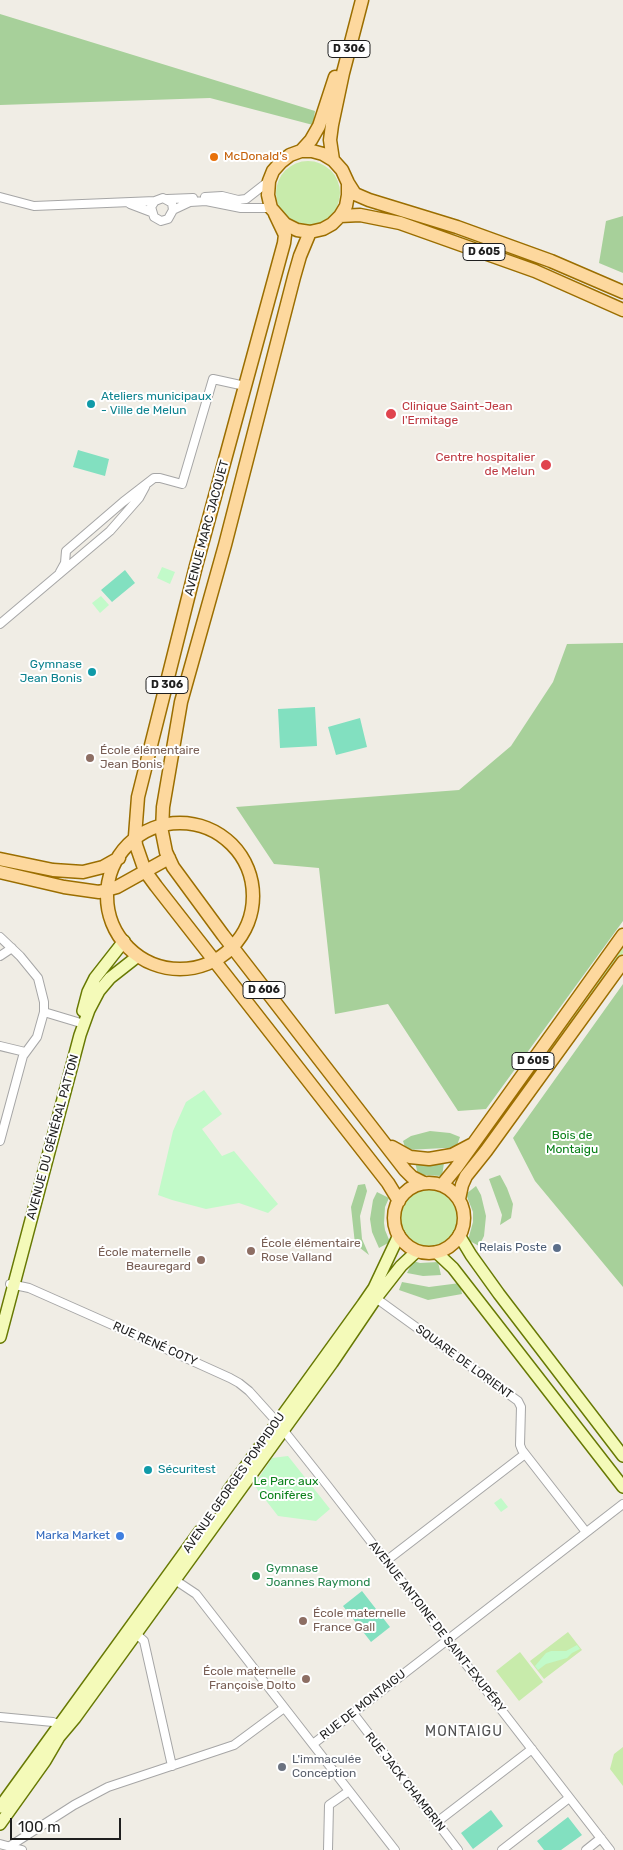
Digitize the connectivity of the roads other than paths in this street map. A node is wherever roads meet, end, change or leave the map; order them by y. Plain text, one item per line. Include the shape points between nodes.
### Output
1 (355, 0) edge
2 (362, 0) edge
3 (333, 97) junction
4 (301, 152) junction
5 (333, 160) junction
6 (269, 181) junction
7 (348, 183) junction
8 (0, 197) edge
9 (166, 199) junction
10 (155, 201) junction
11 (118, 202) junction
12 (173, 210) junction
13 (273, 211) junction
14 (151, 212) junction
15 (340, 216) junction
16 (310, 232) junction
17 (623, 292) edge
18 (623, 310) edge
19 (245, 386) junction
20 (147, 483) junction
21 (60, 572) junction
22 (0, 624) edge
23 (162, 832) junction
24 (136, 845) junction
25 (169, 858) junction
26 (0, 859) edge
27 (145, 871) junction
28 (0, 872) edge
29 (623, 935) edge
30 (0, 937) edge
31 (124, 941) junction
32 (12, 948) junction
33 (0, 956) edge
34 (138, 956) junction
35 (623, 962) edge
36 (44, 1012) junction
37 (82, 1023) junction
38 (0, 1046) edge
39 (25, 1052) junction
40 (382, 1140) junction
41 (0, 1141) edge
42 (473, 1143) junction
43 (424, 1183) junction
44 (442, 1185) junction
45 (459, 1199) junction
46 (399, 1201) junction
47 (399, 1235) junction
48 (459, 1235) junction
49 (417, 1251) junction
50 (436, 1252) junction
51 (12, 1284) junction
52 (372, 1296) junction
53 (1, 1329) edge
54 (280, 1425) junction
55 (525, 1454) junction
56 (623, 1456) edge
57 (623, 1486) edge
58 (623, 1504) edge
59 (586, 1532) junction
60 (386, 1561) junction
61 (171, 1577) junction
62 (132, 1631) junction
63 (447, 1640) junction
64 (284, 1708) junction
65 (352, 1713) junction
66 (0, 1717) edge
67 (63, 1727) junction
68 (313, 1744) junction
69 (532, 1749) junction
70 (172, 1766) junction
71 (349, 1791) junction
72 (569, 1798) junction
73 (0, 1807) edge
74 (437, 1822) junction
75 (0, 1824) edge
76 (600, 1838) junction
77 (0, 1844) edge
78 (10, 1846) junction
79 (22, 1850) edge
80 (328, 1850) edge
81 (394, 1850) edge
82 (458, 1850) edge
83 (502, 1850) edge
84 (586, 1850) edge
85 (610, 1850) edge

1 - 3 main road, D 306
2 - 3 main road, D 306
3 - 4 main road, D 306 via 311,140
3 - 5 main road, D 306 via 330,140
4 - 5 main road via 318,152
4 - 6 main road via 280,162
5 - 7 main road
6 - 9 street via 246,199 222,196
6 - 13 main road via 268,195
7 - 15 main road via 346,206
7 - 17 main road, D 605 via 355,194 369,200 485,237
8 - 11 street via 34,206
9 - 10 street
9 - 12 street via 172,203
10 - 11 street
10 - 14 street
11 - 14 street
12 - 13 street via 190,202 206,201
12 - 14 street via 171,216 164,220 157,220
13 - 16 main road via 284,224
13 - 19 main road, AVENUE MARC JACQUET / D 306 via 285,234 284,243
15 - 16 main road via 323,229
15 - 18 main road, D 605 via 360,215 400,223 527,268
16 - 23 main road, AVENUE MARC JACQUET / D 306 via 294,277 181,702 163,807
19 - 20 street via 213,379 182,484 160,478
19 - 24 main road, AVENUE MARC JACQUET / D 306 via 138,797
20 - 21 street via 120,520
20 - 21 street via 66,551
21 - 22 street
23 - 24 main road
23 - 25 main road, D 606
24 - 26 main road via 103,867 83,872 53,870
24 - 27 main road, D 606
25 - 27 main road
25 - 40 main road, D 606 via 234,949
27 - 28 main road via 117,887 99,892
27 - 46 main road, D 606
29 - 42 main road, D 605
30 - 32 street
31 - 34 main road
31 - 34 main road via 110,915 108,887 116,861 134,840 157,827 184,823 211,830 233,846 248,869 253,896 248,922 234,946 212,962 186,969 158,966
31 - 37 main road, AVENUE DU GÉNÉRAL PATTON via 95,978 88,992
32 - 33 street
32 - 36 street via 38,978
34 - 37 main road, AVENUE DU GÉNÉRAL PATTON via 99,991
35 - 45 main road, D 605 via 466,1176
36 - 37 street
36 - 39 street via 37,1037
37 - 51 main road, AVENUE DU GÉNÉRAL PATTON
38 - 39 street
39 - 41 street
40 - 42 main road via 404,1155 422,1158 452,1155
40 - 43 main road, D 606 via 404,1170
42 - 44 main road, D 605
43 - 44 main road
43 - 46 main road via 404,1194
44 - 45 main road
45 - 48 main road via 464,1217
46 - 47 main road via 394,1214
47 - 49 main road
47 - 52 main road, AVENUE GEORGES POMPIDOU
48 - 50 main road via 449,1246
48 - 56 main road
49 - 50 main road
49 - 52 main road, AVENUE GEORGES POMPIDOU
50 - 57 main road via 453,1268
51 - 53 main road, AVENUE DU GÉNÉRAL PATTON
51 - 54 street, RUE RENÉ COTY via 29,1288 239,1383
52 - 54 main road, AVENUE GEORGES POMPIDOU via 332,1363
52 - 54 main road, AVENUE GEORGES POMPIDOU via 309,1377 309,1384
52 - 55 street, SQUARE DE LORIENT via 518,1401 521,1407 520,1445
54 - 60 street, AVENUE ANTOINE DE SAINT-EXUPÉRY
54 - 61 main road, AVENUE GEORGES POMPIDOU
55 - 59 street
55 - 60 street
58 - 59 street, RUE DE MONTAIGU
59 - 63 street, RUE DE MONTAIGU
60 - 63 street, AVENUE ANTOINE DE SAINT-EXUPÉRY
61 - 62 main road, AVENUE GEORGES POMPIDOU
61 - 64 street, RUE DE MONTAIGU via 196,1594
62 - 67 main road, AVENUE GEORGES POMPIDOU
62 - 70 street via 144,1641
63 - 65 street, RUE DE MONTAIGU
63 - 69 street, AVENUE ANTOINE DE SAINT-EXUPÉRY
64 - 68 street, RUE DE MONTAIGU
64 - 70 street via 234,1745
65 - 68 street, RUE DE MONTAIGU
65 - 74 street, RUE JACK CHAMBRIN
66 - 67 street via 53,1722
67 - 73 main road
67 - 75 main road via 45,1761
68 - 71 street
69 - 72 street, AVENUE ANTOINE DE SAINT-EXUPÉRY
69 - 74 street
70 - 78 street via 91,1795
71 - 80 street via 329,1805
71 - 81 street
72 - 76 street, AVENUE ANTOINE DE SAINT-EXUPÉRY
72 - 83 street
74 - 82 street, RUE JACK CHAMBRIN
76 - 84 street
76 - 85 street, AVENUE ANTOINE DE SAINT-EXUPÉRY
77 - 78 street
78 - 79 street

